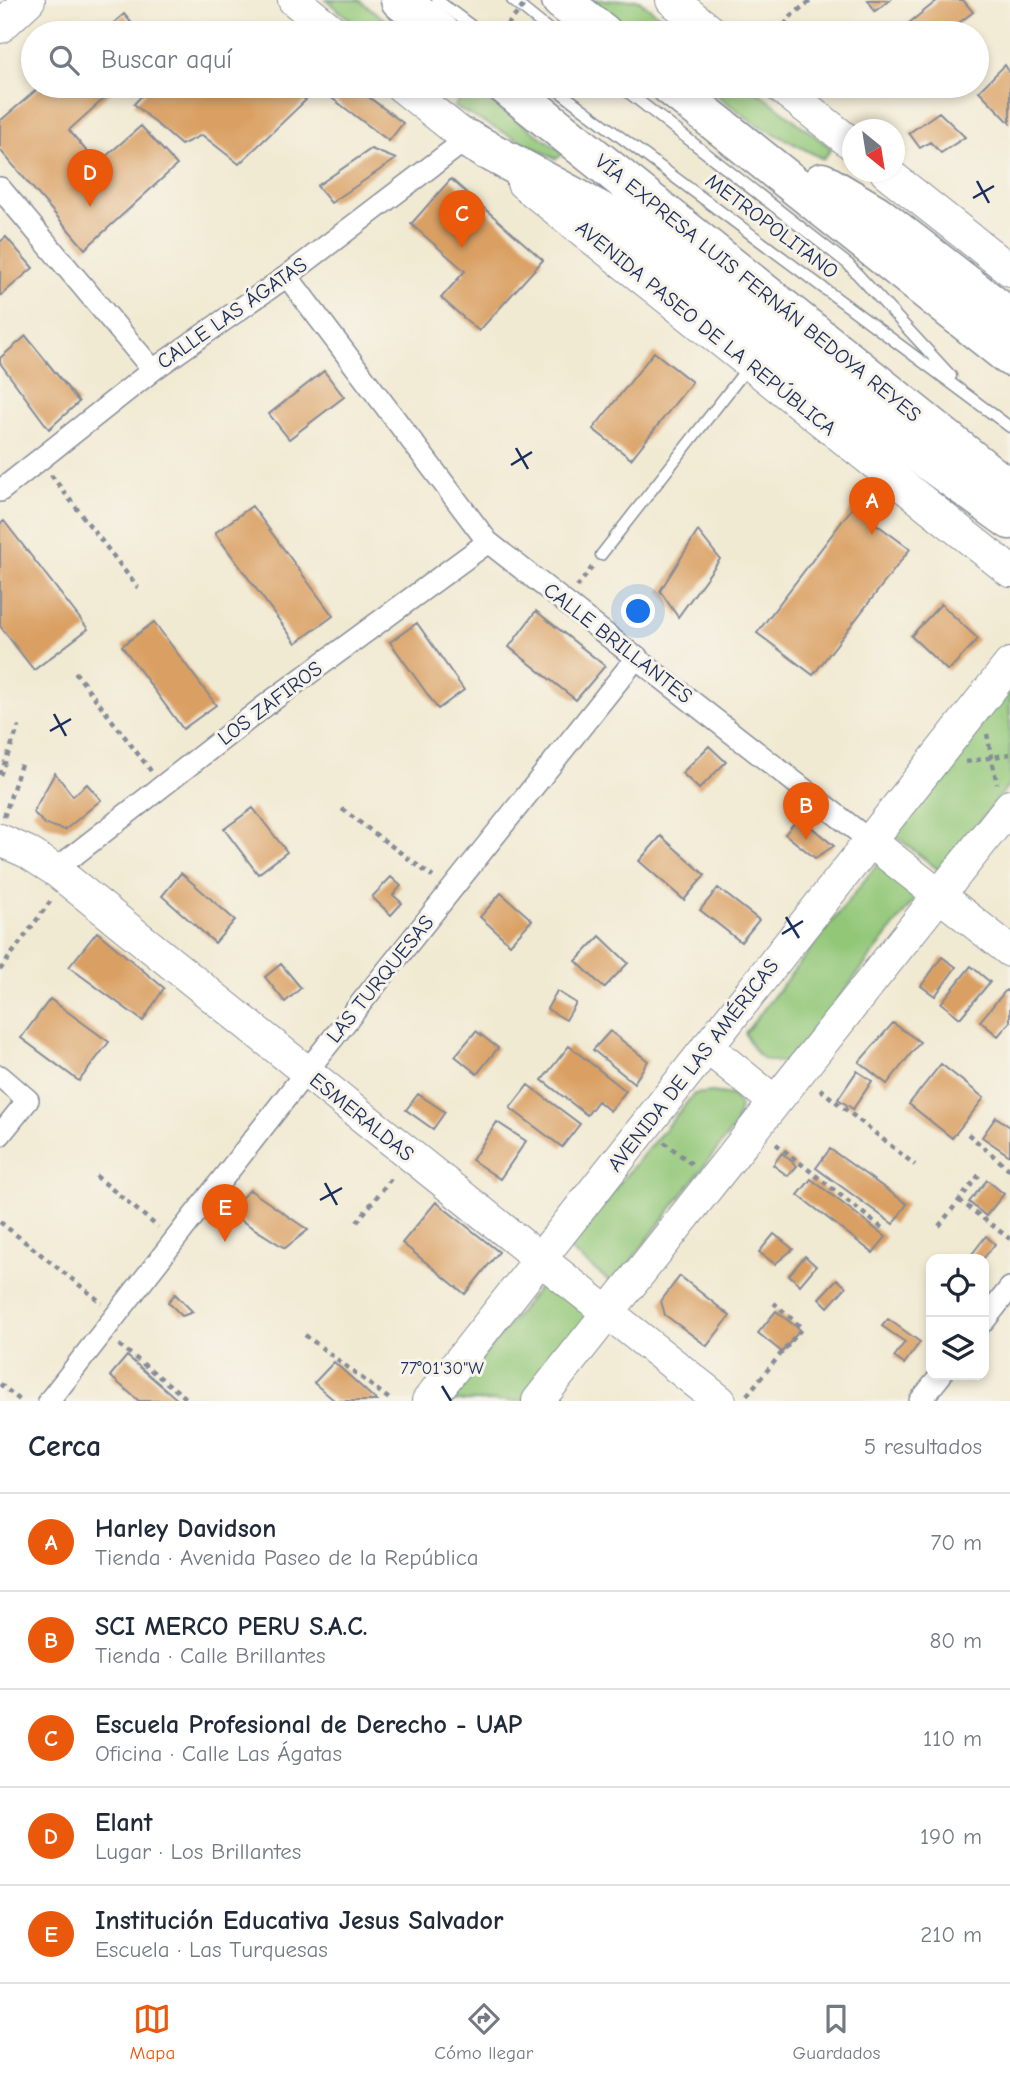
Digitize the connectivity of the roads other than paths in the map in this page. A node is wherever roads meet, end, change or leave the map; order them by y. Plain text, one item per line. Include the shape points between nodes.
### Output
1 (29, 0) edge
2 (294, 0) edge
3 (400, 0) edge
4 (437, 0) edge
5 (512, 0) edge
6 (561, 0) edge
7 (671, 0) edge
8 (320, 21) edge
9 (426, 21) edge
10 (465, 21) edge
11 (538, 21) edge
12 (588, 21) edge
13 (698, 21) edge
14 (0, 27) edge
15 (416, 98) edge
16 (521, 98) edge
17 (568, 98) edge
18 (635, 98) edge
19 (686, 98) edge
20 (794, 98) edge
21 (701, 110) junction
22 (842, 136) edge
23 (467, 138) junction
24 (899, 182) edge
25 (0, 188) edge
26 (1008, 265) edge
27 (287, 276) junction
28 (1010, 318) edge
29 (1010, 357) edge
30 (751, 364) junction
31 (153, 370) junction
32 (969, 396) junction
33 (1010, 427) edge
34 (1010, 490) edge
35 (0, 491) edge
36 (1010, 520) edge
37 (488, 542) junction
38 (601, 555) road end
39 (1010, 570) edge
40 (637, 657) junction
41 (1010, 664) edge
42 (1006, 811) edge
43 (2, 829) edge
44 (870, 841) junction
45 (61, 874) junction
46 (939, 895) junction
47 (1010, 951) edge
48 (707, 1047) junction
49 (306, 1072) junction
50 (0, 1076) edge
51 (775, 1102) junction
52 (0, 1135) edge
53 (540, 1259) junction
54 (1010, 1288) edge
55 (608, 1313) junction
56 (987, 1317) edge
57 (937, 1380) edge
58 (48, 1401) edge
59 (428, 1401) edge
60 (538, 1401) edge
61 (720, 1401) edge
62 (920, 1401) edge

1 - 14 street
2 - 8 street
3 - 9 highway
4 - 10 lane
5 - 11 lane
6 - 12 highway
7 - 13 street
15 - 23 street, AVENIDA PASEO DE LA REPÚBLICA
16 - 34 highway, VÍA EXPRESA LUIS FERNÁN BEDOYA REYES
17 - 32 lane, METROPOLITANO
18 - 32 lane, METROPOLITANO via 848,264
19 - 21 highway
20 - 22 street
21 - 28 highway via 876,214
21 - 29 highway
23 - 27 street, CALLE LAS ÁGATAS
23 - 30 street, AVENIDA PASEO DE LA REPÚBLICA
23 - 36 highway via 611,217 862,413
24 - 26 street
25 - 31 street
27 - 31 street, CALLE LAS ÁGATAS
27 - 37 street, CALLE BRILLANTES
30 - 38 lane
30 - 39 street, AVENIDA PASEO DE LA REPÚBLICA
31 - 35 street, CALLE LAS ÁGATAS
32 - 33 lane, METROPOLITANO
37 - 40 street, CALLE BRILLANTES
37 - 45 street, LOS ZAFIROS via 163,785
40 - 44 street, CALLE BRILLANTES
40 - 49 street, LAS TURQUESAS
41 - 44 street, AVENIDA DE LAS AMÉRICAS
42 - 46 street
43 - 45 street, ESMERALDAS
44 - 46 street, CALLE BRILLANTES
44 - 48 street, AVENIDA DE LAS AMÉRICAS
45 - 49 street, ESMERALDAS
46 - 47 street, CALLE BRILLANTES
46 - 51 street
48 - 51 street
48 - 53 street, AVENIDA DE LAS AMÉRICAS
49 - 53 street, ESMERALDAS
49 - 58 street, LAS TURQUESAS
50 - 52 street via 28,1100
51 - 55 street
53 - 55 street, ESMERALDAS
53 - 59 street, AVENIDA DE LAS AMÉRICAS
54 - 56 street
55 - 60 street
55 - 61 street, ESMERALDAS
57 - 62 street

